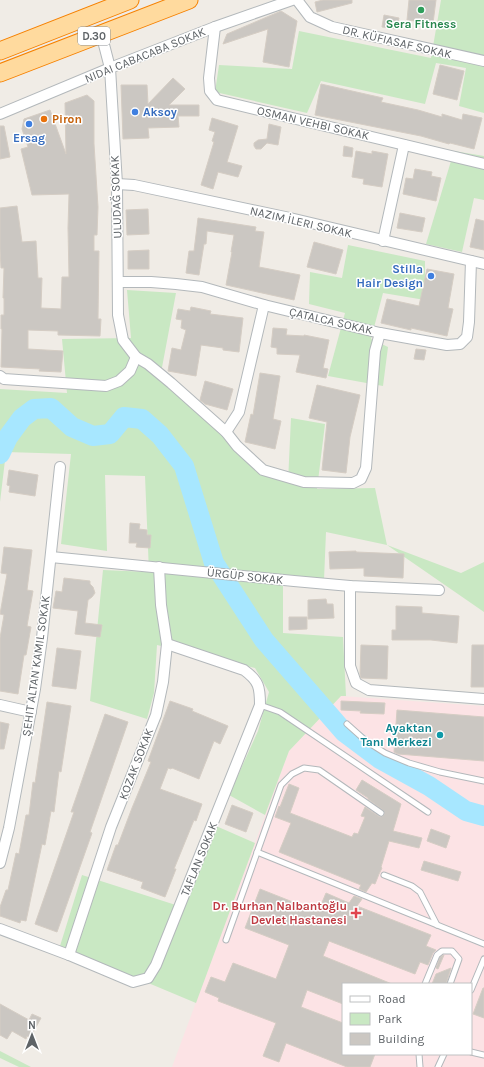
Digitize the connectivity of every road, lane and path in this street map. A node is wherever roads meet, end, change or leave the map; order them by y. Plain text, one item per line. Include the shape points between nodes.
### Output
1 (130, 0) edge
2 (189, 0) edge
3 (292, 0) edge
4 (297, 0) edge
5 (215, 27) junction
6 (101, 33) junction
7 (0, 52) edge
8 (484, 61) edge
9 (110, 68) junction
10 (0, 73) edge
11 (0, 114) edge
12 (404, 145) junction
13 (484, 164) edge
14 (117, 184) junction
15 (383, 241) junction
16 (471, 261) junction
17 (484, 264) edge
18 (118, 282) junction
19 (264, 305) junction
20 (380, 333) junction
21 (136, 357) junction
22 (0, 376) edge
23 (226, 432) junction
24 (60, 467) dead end
25 (51, 557) junction
26 (159, 567) junction
27 (350, 586) junction
28 (439, 590) dead end
29 (166, 644) junction
30 (484, 699) edge
31 (0, 705) edge
32 (260, 705) junction
33 (31, 712) junction
34 (347, 724) dead end
35 (484, 781) edge
36 (428, 812) dead end
37 (381, 813) dead end
38 (257, 852) junction
39 (0, 863) edge
40 (384, 875) dead end
41 (437, 925) junction
42 (0, 929) edge
43 (226, 940) dead end
44 (484, 944) edge
45 (69, 955) junction
46 (484, 959) edge
47 (425, 983) edge
48 (450, 983) edge
49 (472, 988) edge
50 (472, 1052) edge
51 (419, 1055) edge
52 (444, 1055) edge
53 (484, 1055) edge
54 (420, 1067) edge
55 (438, 1067) edge

1 - 7 highway, D.30
2 - 6 highway, D.30
3 - 5 street, NIDAI CABACABA SOKAK
4 - 8 street, DR. KÜFIASAF SOKAK via 310,17 332,27
5 - 9 street, NIDAI CABACABA SOKAK
5 - 12 street, OSMAN VEHBI SOKAK via 209,78 210,91 216,100
6 - 9 street, ULUDAĞ SOKAK
6 - 10 highway, D.30
9 - 11 street, NIDAI CABACABA SOKAK
9 - 14 street, ULUDAĞ SOKAK
12 - 13 street, OSMAN VEHBI SOKAK
12 - 15 street
14 - 15 street via 134,185 290,218
14 - 18 street, ULUDAĞ SOKAK
15 - 16 street
16 - 17 street
16 - 20 street, ÇATALCA SOKAK via 470,322 467,337 460,344 446,345
18 - 19 street, ÇATALCA SOKAK via 202,287
18 - 21 street, ULUDAĞ SOKAK via 118,315 123,340
19 - 20 street, ÇATALCA SOKAK
19 - 23 street via 239,412
20 - 23 street, ULUDAĞ SOKAK via 375,351 366,468 361,479 353,482 304,482 263,470
21 - 22 street via 130,371 119,381 106,386 4,379
21 - 23 street, ULUDAĞ SOKAK via 148,364
24 - 25 street, ŞEHIT ALTAN KAMIL SOKAK
25 - 26 street, ÜRGÜP SOKAK
25 - 33 street, ŞEHIT ALTAN KAMIL SOKAK
26 - 27 street, ÜRGÜP SOKAK
26 - 29 street, KOZAK SOKAK via 160,605
27 - 28 street, ÜRGÜP SOKAK
27 - 30 street via 350,666 356,683 369,690
29 - 32 street, TAFLAN SOKAK via 244,670 254,677 260,692
29 - 45 street, KOZAK SOKAK via 163,682 156,715 111,827
31 - 33 street
32 - 36 lane via 280,712
32 - 45 street, TAFLAN SOKAK via 156,965 148,978 133,982
33 - 39 street, ŞEHIT ALTAN KAMIL SOKAK
34 - 35 lane via 385,753 409,763
37 - 38 lane via 319,770 304,768 292,774 281,785
38 - 41 lane
38 - 43 lane
40 - 41 lane via 412,886 420,892
41 - 44 lane
42 - 45 street, TAFLAN SOKAK
46 - 49 lane
47 - 48 lane via 437,955 442,951 452,951 458,960
50 - 53 lane
51 - 54 lane
52 - 55 lane

